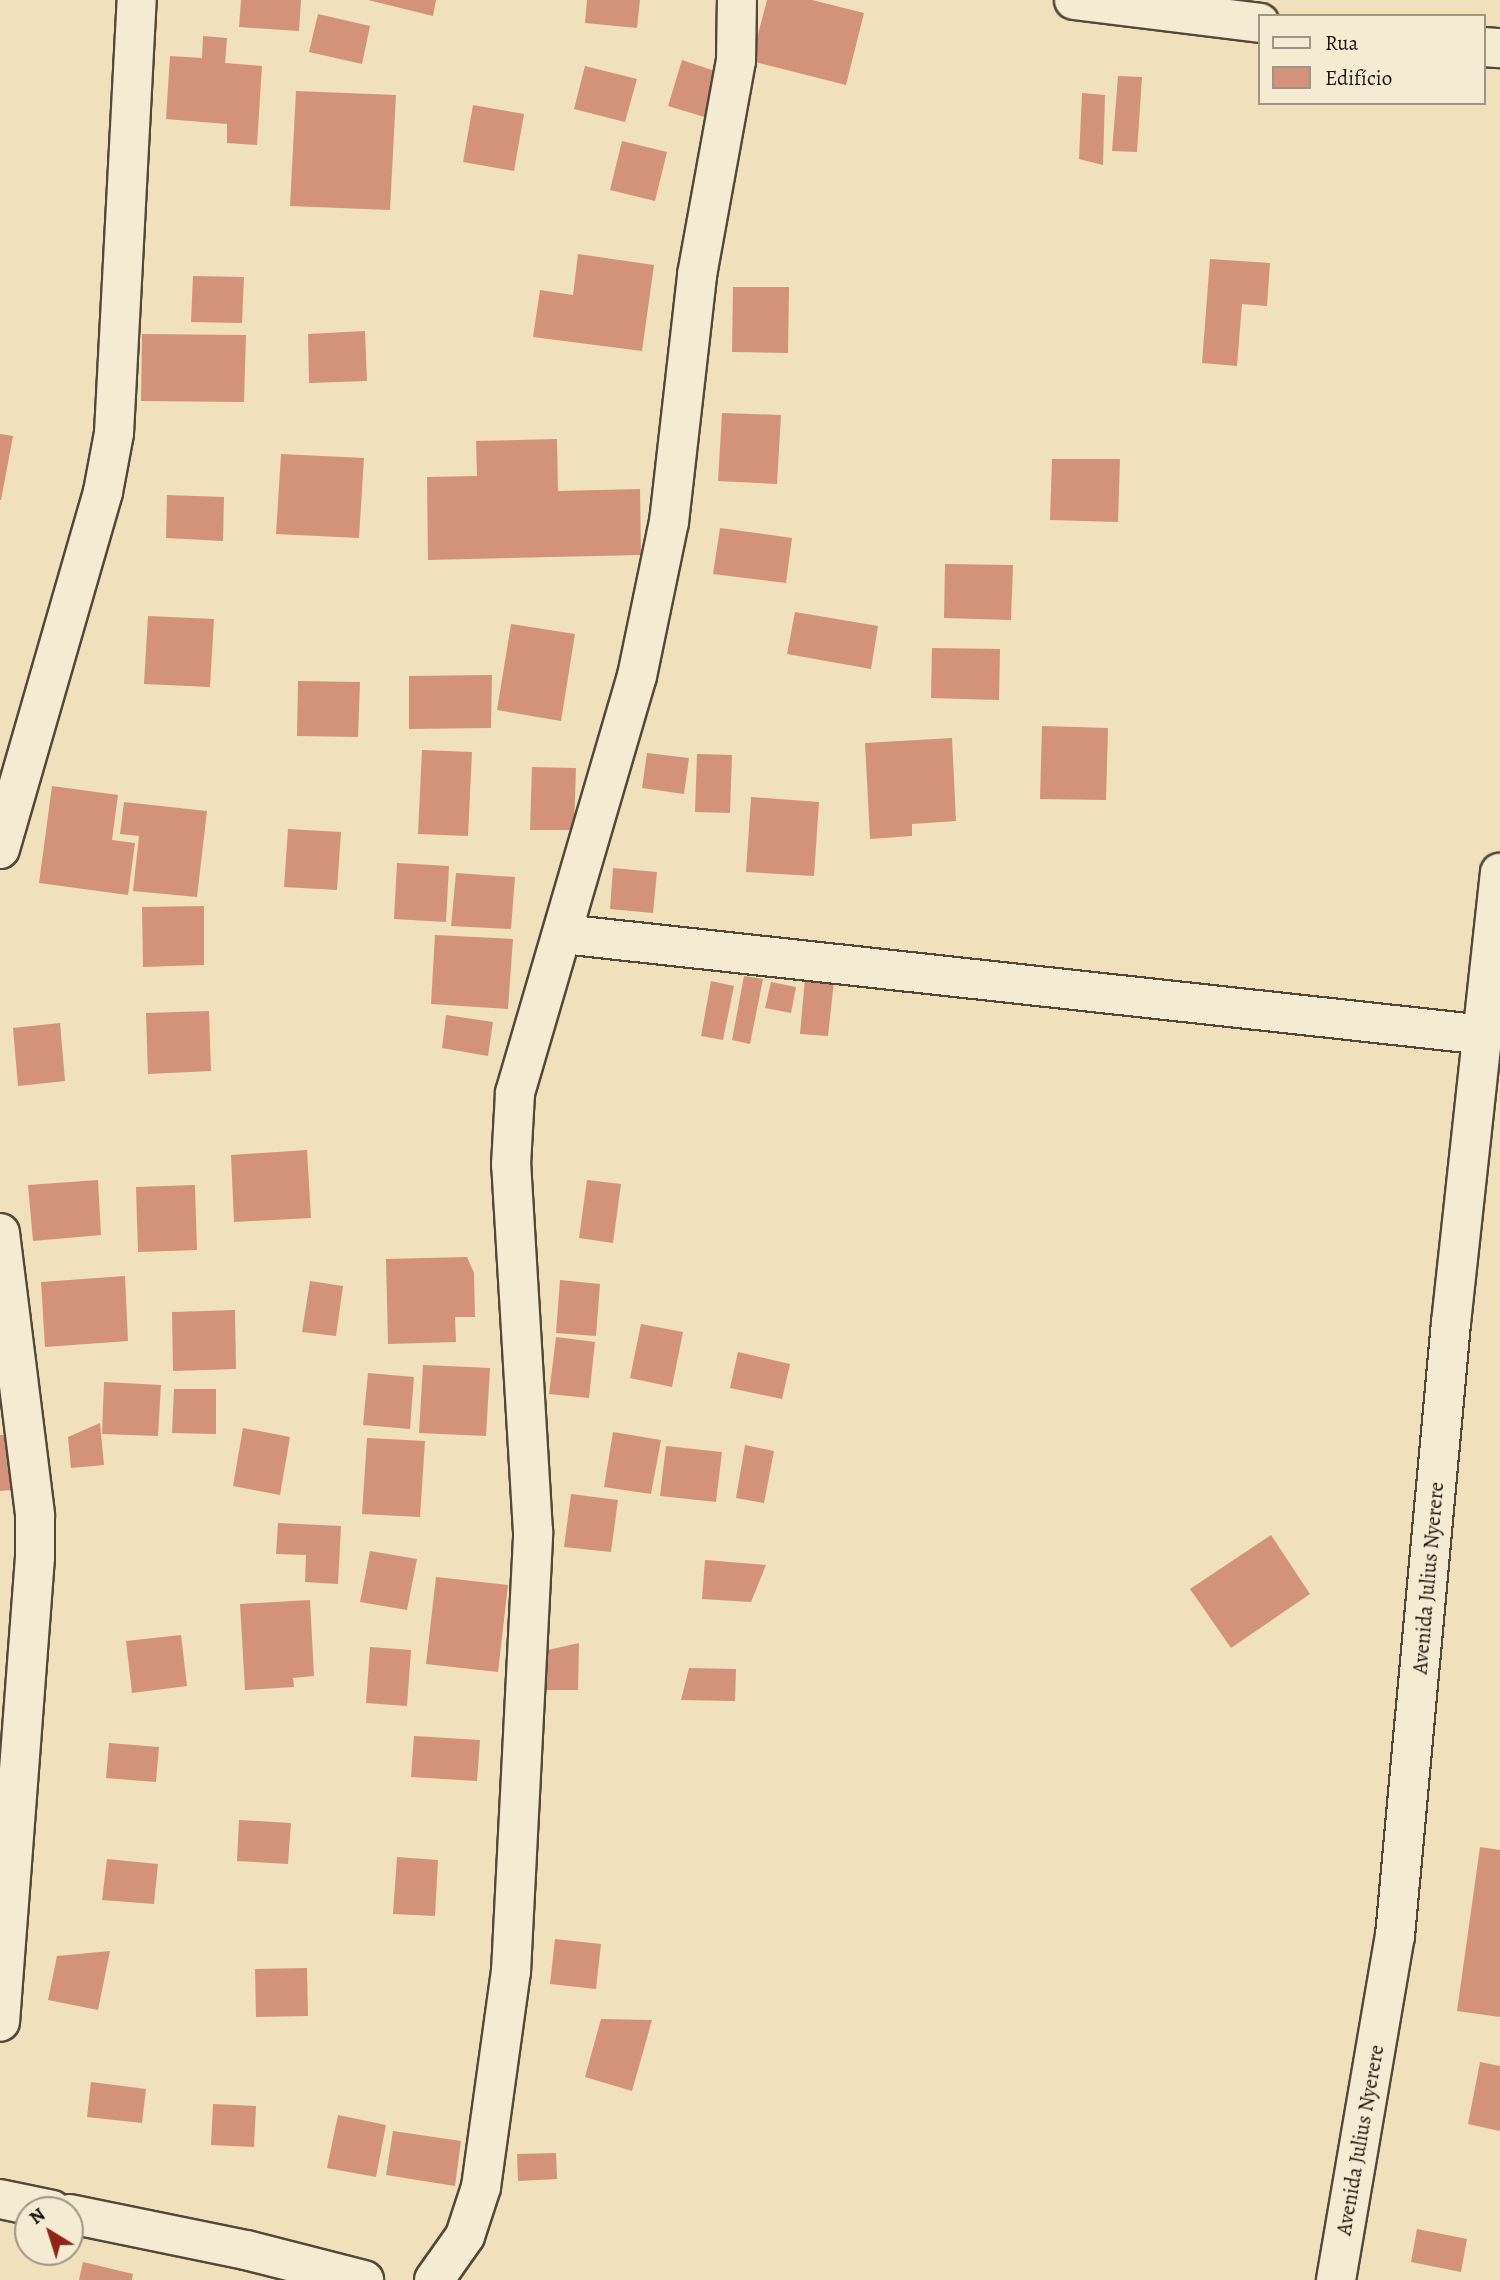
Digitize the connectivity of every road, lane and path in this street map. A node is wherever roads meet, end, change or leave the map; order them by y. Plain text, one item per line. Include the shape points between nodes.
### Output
1 (137, 0) edge
2 (737, 0) edge
3 (1074, 0) edge
4 (1258, 23) edge
5 (0, 849) edge
6 (1500, 873) edge
7 (563, 934) junction
8 (1485, 1035) junction
9 (0, 1233) edge
10 (0, 2022) edge
11 (84, 2217) edge
12 (364, 2280) edge
13 (434, 2280) edge
14 (1336, 2280) edge

1 - 5 street via 114,433 103,492
2 - 7 street via 736,61 697,275 669,522 637,676
3 - 4 street
6 - 8 street, Avenida Julius Nyerere
7 - 8 street
7 - 13 street via 515,1093 511,1165 533,1532 511,1972 481,2187 465,2236
8 - 14 street, Avenida Julius Nyerere via 1451,1323 1395,1936
9 - 10 street via 35,1516 36,1557
11 - 12 street

